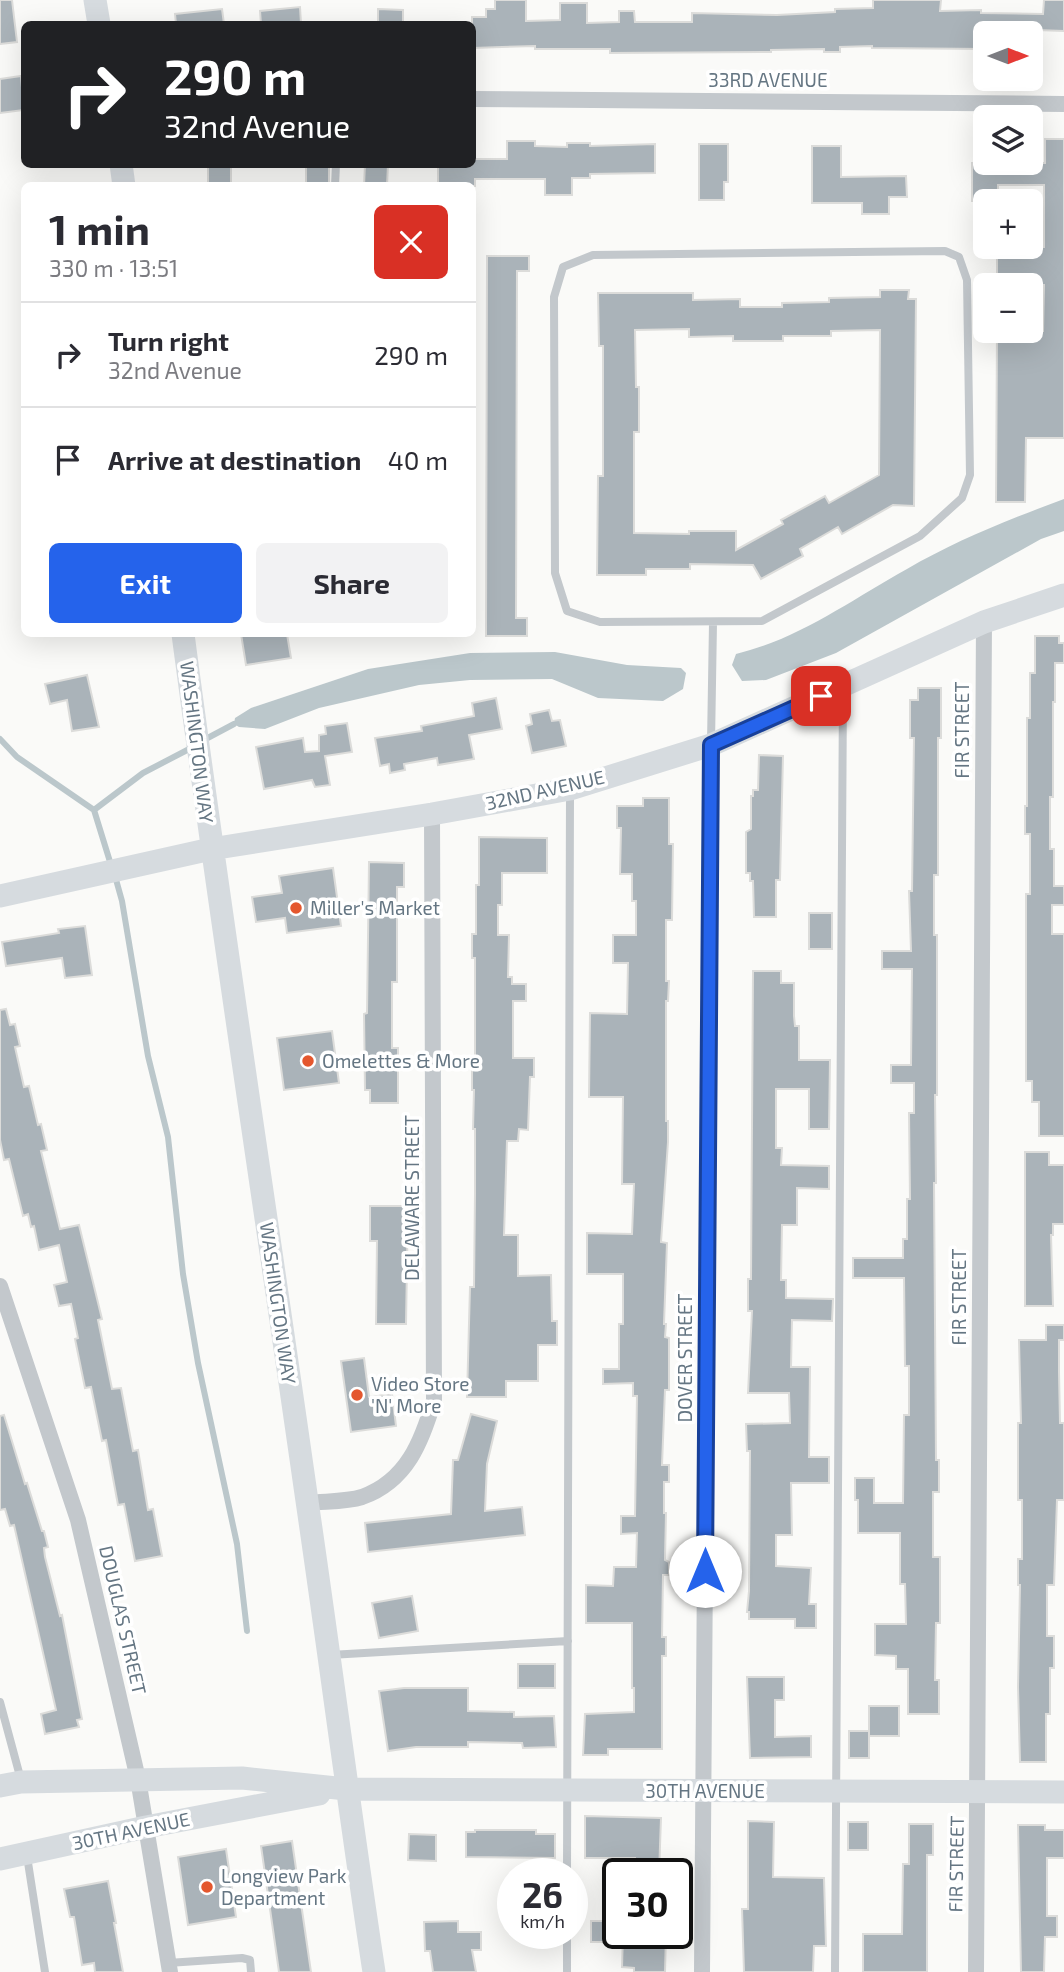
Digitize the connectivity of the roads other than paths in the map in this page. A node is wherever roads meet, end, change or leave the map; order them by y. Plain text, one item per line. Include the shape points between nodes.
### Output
1 (95, 0) edge
2 (98, 21) edge
3 (476, 99) edge
4 (1064, 104) edge
5 (1064, 595) edge
6 (984, 622) junction
7 (713, 623) junction
8 (183, 637) edge
9 (843, 686) junction
10 (711, 745) junction
11 (570, 789) junction
12 (432, 814) junction
13 (211, 849) junction
14 (0, 896) edge
15 (0, 1286) edge
16 (308, 1503) junction
17 (568, 1641) junction
18 (328, 1655) junction
19 (0, 1702) edge
20 (138, 1779) junction
21 (11, 1784) edge
22 (345, 1789) junction
23 (568, 1790) junction
24 (837, 1790) junction
25 (978, 1791) junction
26 (703, 1792) junction
27 (1064, 1792) edge
28 (146, 1827) junction
29 (27, 1853) junction
30 (567, 1858) edge
31 (0, 1859) edge
32 (567, 1949) edge
33 (169, 1968) edge
34 (46, 1972) edge
35 (251, 1972) edge
36 (374, 1972) edge
37 (566, 1972) edge
38 (702, 1972) edge
39 (835, 1972) edge
40 (976, 1972) edge

1 - 2 street
3 - 4 street, 33RD AVENUE
5 - 6 street, 32ND AVENUE
6 - 9 street, 32ND AVENUE
6 - 25 street, FIR STREET
7 - 7 lane via 600,622 567,611 555,573 554,297 563,267 593,255 945,251 959,257 967,280 970,461 962,498 920,536 762,621
7 - 10 lane
8 - 13 street, WASHINGTON WAY
9 - 10 street, 32ND AVENUE
9 - 24 lane
10 - 11 street, 32ND AVENUE
10 - 26 street, DOVER STREET
11 - 12 street, 32ND AVENUE
11 - 17 lane
12 - 13 street, 32ND AVENUE
12 - 16 street, DELAWARE STREET via 434,1400 412,1457 393,1481 361,1497
13 - 14 street, 32ND AVENUE
13 - 16 street, WASHINGTON WAY
15 - 20 street, DOUGLAS STREET via 78,1520
16 - 18 street, WASHINGTON WAY
17 - 18 lane
17 - 23 lane
18 - 22 street, WASHINGTON WAY
19 - 21 lane
20 - 21 street, 30TH AVENUE
20 - 22 street, 30TH AVENUE via 242,1779
20 - 28 street, DOUGLAS STREET
22 - 23 street, 30TH AVENUE
22 - 28 street, 30TH AVENUE
22 - 36 street, WASHINGTON WAY
23 - 26 street, 30TH AVENUE
23 - 30 lane
24 - 25 street, 30TH AVENUE
24 - 26 street, 30TH AVENUE
24 - 39 lane
25 - 27 street, 30TH AVENUE
25 - 40 street, FIR STREET
26 - 38 street, DOVER STREET
28 - 29 street, 30TH AVENUE
28 - 33 street, DOUGLAS STREET
29 - 31 street, 30TH AVENUE
29 - 34 lane
32 - 37 lane
33 - 35 lane via 243,1958 250,1960

